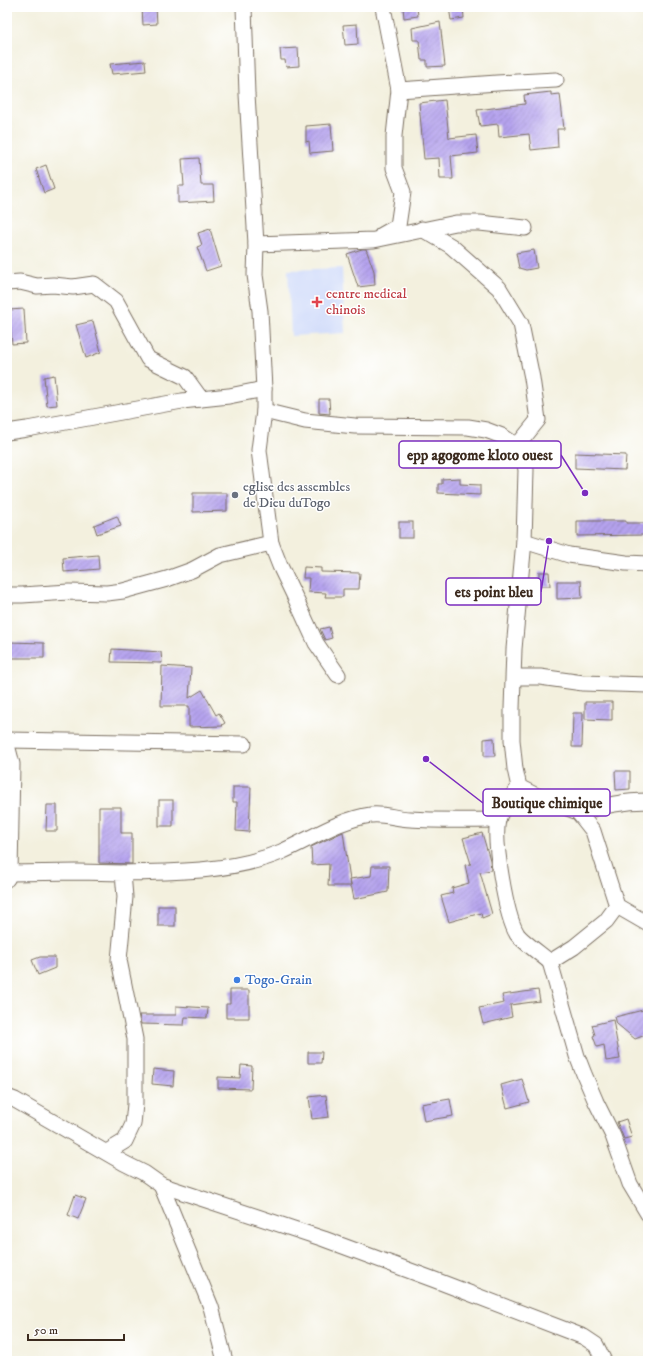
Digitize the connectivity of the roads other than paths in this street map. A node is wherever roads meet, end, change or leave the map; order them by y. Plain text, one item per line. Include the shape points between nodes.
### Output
1 (244, 7) edge
2 (382, 7) edge
3 (556, 80) dead end
4 (399, 90) junction
5 (526, 228) dead end
6 (422, 230) junction
7 (374, 240) junction
8 (256, 244) junction
9 (7, 283) edge
10 (264, 388) junction
11 (202, 399) junction
12 (264, 411) junction
13 (7, 432) edge
14 (517, 446) junction
15 (524, 541) junction
16 (271, 543) junction
17 (648, 564) edge
18 (7, 595) edge
19 (338, 675) dead end
20 (514, 677) junction
21 (648, 685) edge
22 (7, 740) edge
23 (244, 744) dead end
24 (7, 745) edge
25 (520, 787) junction
26 (648, 801) edge
27 (578, 812) junction
28 (498, 820) junction
29 (123, 873) junction
30 (8, 876) edge
31 (617, 906) junction
32 (648, 924) edge
33 (550, 962) junction
34 (7, 1097) edge
35 (107, 1152) junction
36 (161, 1185) junction
37 (648, 1214) edge
38 (225, 1361) edge
39 (604, 1361) edge

1 - 8 street
2 - 4 street
3 - 4 street
4 - 7 street via 394,136 394,168 403,192 398,226
5 - 6 street via 456,223
6 - 7 street
6 - 14 street via 452,246 499,288 521,324 538,420
7 - 8 street
8 - 10 street via 255,275 260,311
9 - 11 street via 73,287 94,284 116,301 148,359 185,377
10 - 11 street
10 - 12 street
11 - 13 street
12 - 14 street via 305,421 355,426 468,427 502,436
12 - 16 street via 259,450
14 - 15 street via 523,455 526,470
15 - 17 street via 569,555
15 - 20 street via 514,649
16 - 18 street via 220,555 192,570 123,591
16 - 19 street via 316,644
20 - 21 street
20 - 25 street via 512,740
22 - 23 street
24 - 30 street via 12,764
25 - 27 street
25 - 28 street
26 - 27 street via 611,803
27 - 31 street via 593,831
28 - 29 street via 408,819 372,815 353,819 281,852 257,860 174,872
28 - 33 street via 497,848 510,920 518,935
29 - 30 street via 78,872
29 - 35 street via 125,897 119,960 135,1038 135,1104 133,1124 124,1141
31 - 32 street
31 - 33 street via 606,921
33 - 37 street via 577,1056 613,1136 630,1184
34 - 35 street
35 - 36 street
36 - 38 street via 212,1307
36 - 39 street via 324,1240 584,1337 596,1345

